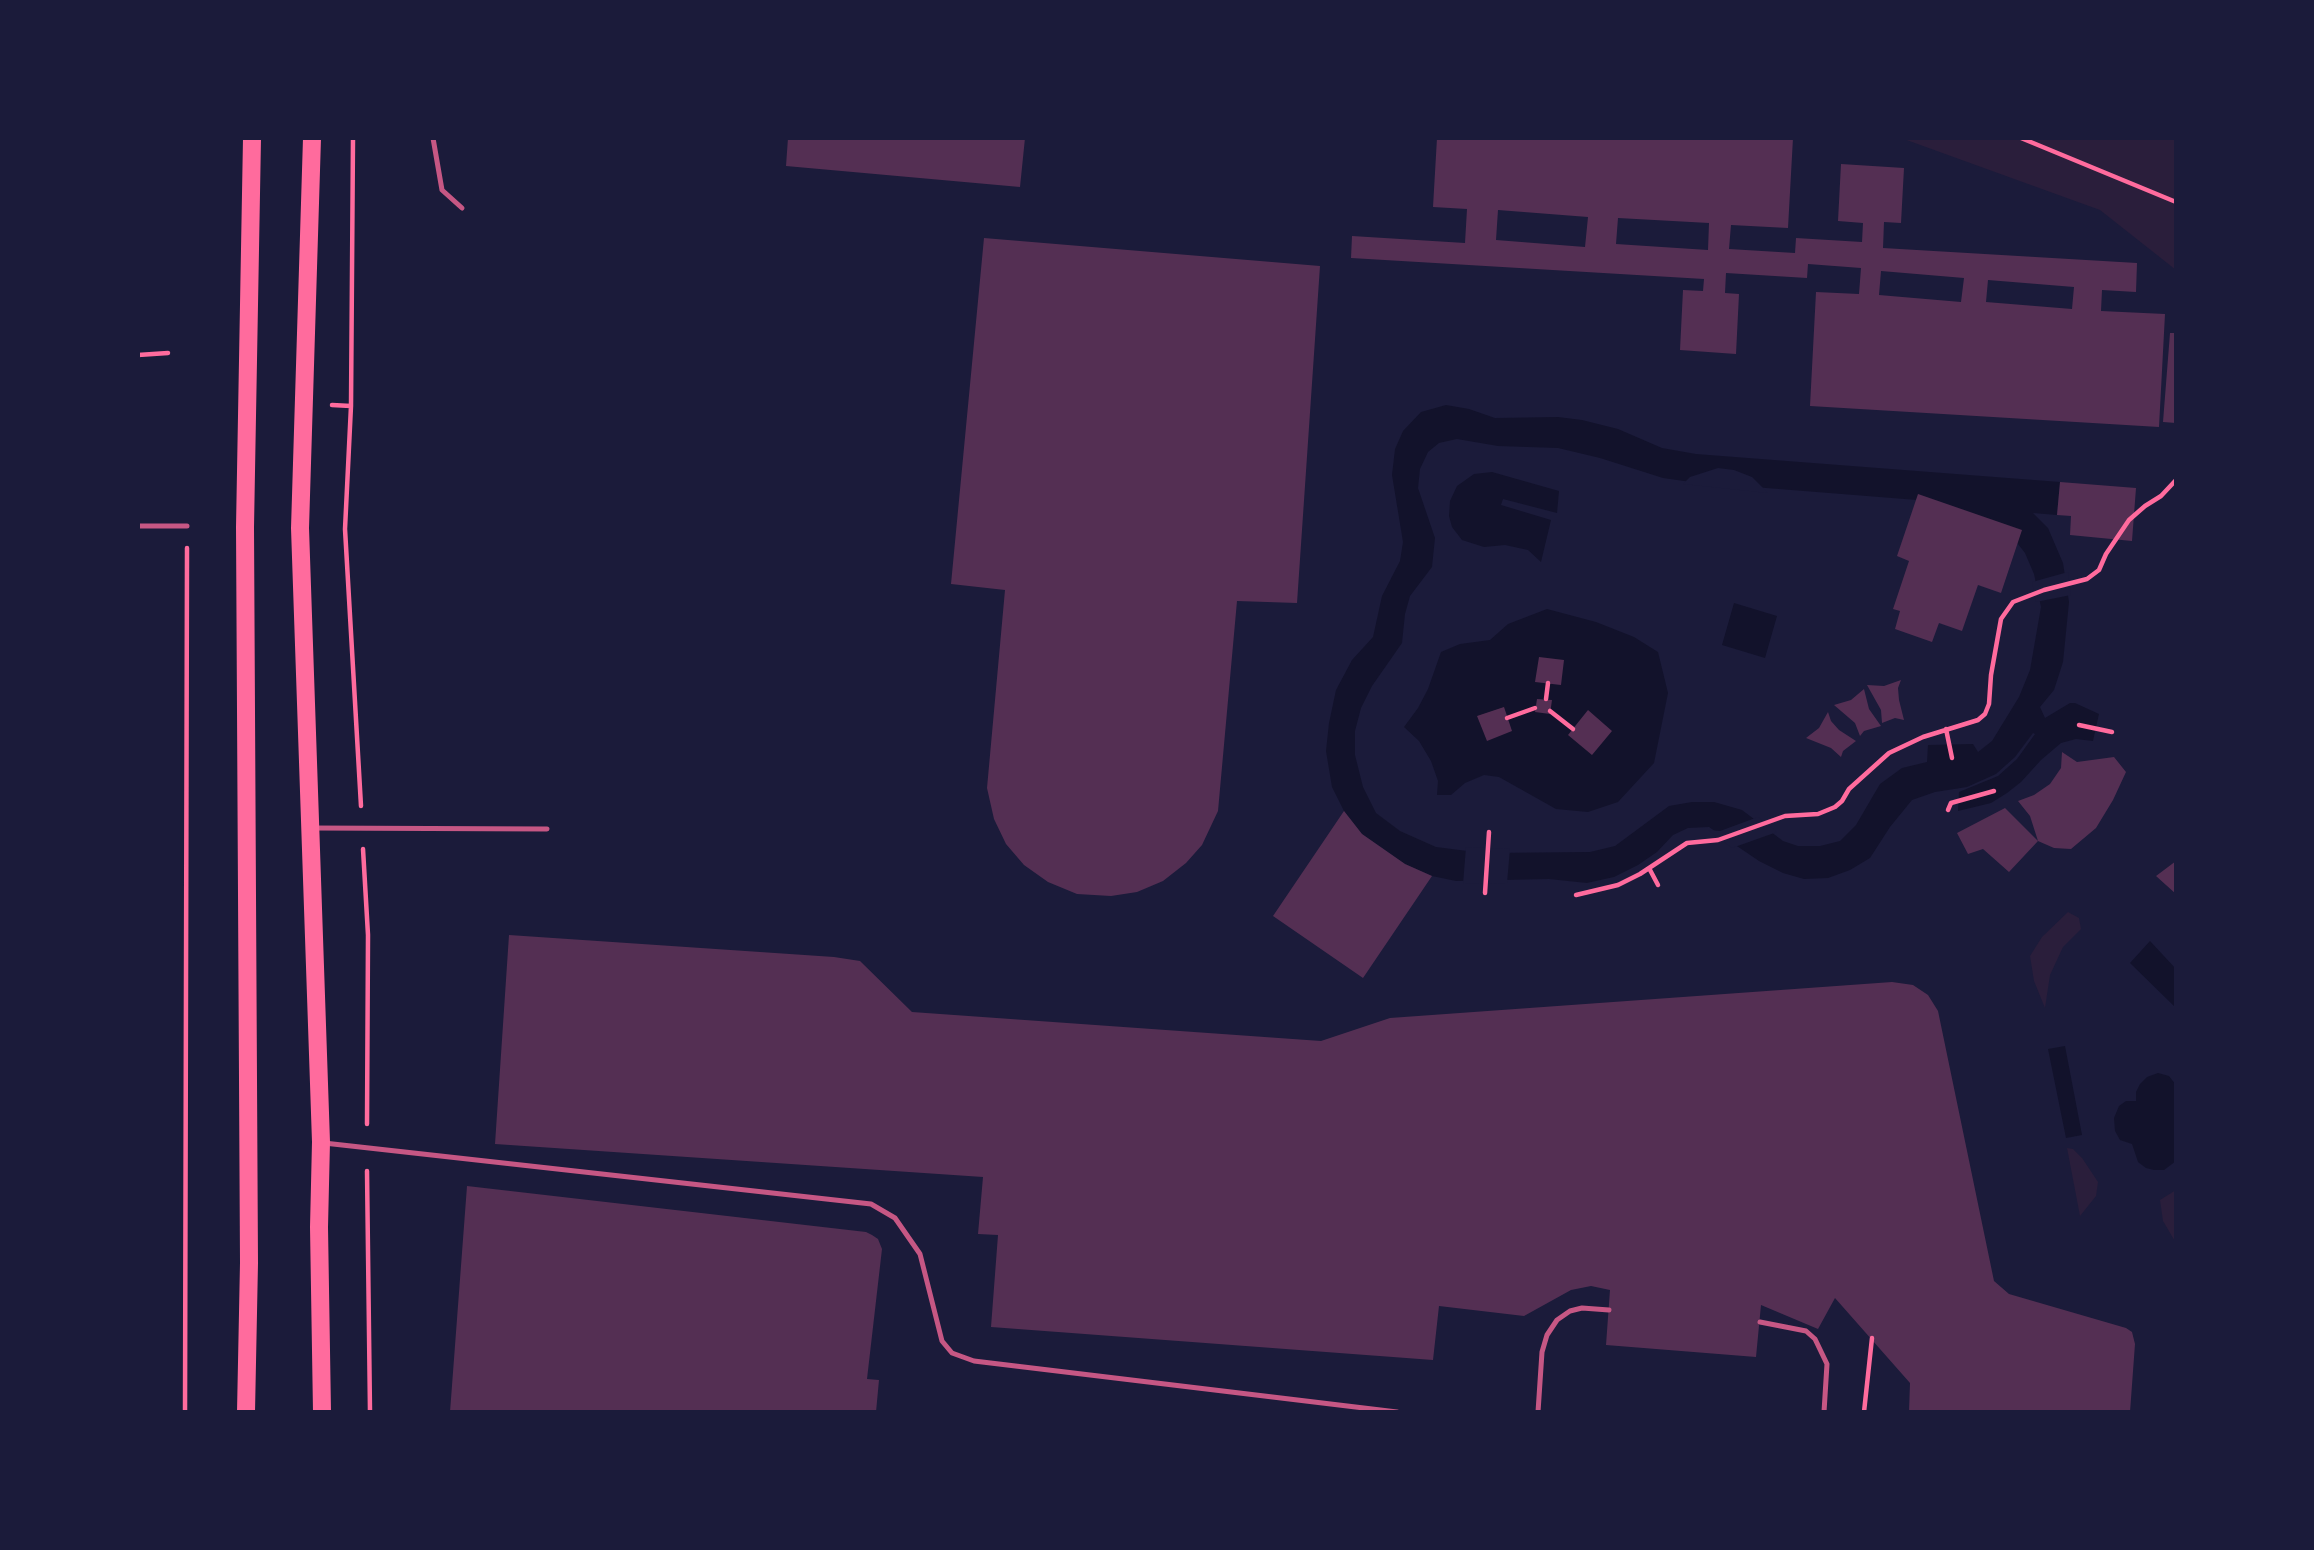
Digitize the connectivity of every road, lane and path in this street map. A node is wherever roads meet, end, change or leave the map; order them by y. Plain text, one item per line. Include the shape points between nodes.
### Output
1 (252, 138) edge
2 (313, 138) edge
3 (353, 138) edge
4 (433, 138) edge
5 (2021, 138) edge
6 (2176, 202) edge
7 (462, 208) dead end
8 (168, 353) dead end
9 (138, 355) edge
10 (2176, 480) edge
11 (138, 526) edge
12 (187, 526) joint
13 (1548, 683) dead end
14 (1546, 699) dead end
15 (1535, 708) dead end
16 (1550, 711) dead end
17 (1507, 719) dead end
18 (2078, 725) dead end
19 (1573, 729) dead end
20 (1947, 729) junction
21 (2112, 732) dead end
22 (1952, 758) dead end
23 (1994, 791) dead end
24 (1948, 810) dead end
25 (310, 828) junction
26 (547, 828) dead end
27 (362, 829) junction
28 (1489, 832) dead end
29 (1649, 868) junction
30 (1658, 885) dead end
31 (1485, 892) dead end
32 (1576, 895) dead end
33 (321, 1142) junction
34 (367, 1148) junction
35 (1608, 1310) dead end
36 (1760, 1322) dead end
37 (1872, 1338) dead end
38 (185, 1412) edge
39 (246, 1412) edge
40 (322, 1412) edge
41 (370, 1412) edge
42 (1396, 1412) edge
43 (1538, 1412) edge
44 (1824, 1412) edge
45 (1864, 1412) edge

1 - 39 main road via 245,527
2 - 25 main road via 300,528
3 - 27 path via 352,392 345,529
4 - 7 lane via 442,190
5 - 6 path
8 - 9 path
10 - 20 path via 2129,520 2099,570 2087,579 2013,602 2001,619 1985,714
11 - 12 lane
12 - 38 path
13 - 14 path
15 - 17 path
16 - 19 path
18 - 21 path
20 - 22 path
20 - 29 path via 1889,753 1835,807 1818,814 1785,816 1718,840 1687,843
23 - 24 path via 1951,803
25 - 27 lane
25 - 33 main road
26 - 27 lane
27 - 34 path via 368,935
28 - 31 path
29 - 30 path
29 - 32 path via 1618,885
33 - 34 lane
33 - 40 main road
34 - 41 path
34 - 42 lane via 871,1204 895,1218 920,1254 942,1341 953,1353 974,1361
35 - 43 lane via 1582,1308 1557,1320 1542,1352
36 - 44 lane via 1806,1331 1815,1339 1827,1364
37 - 45 path

